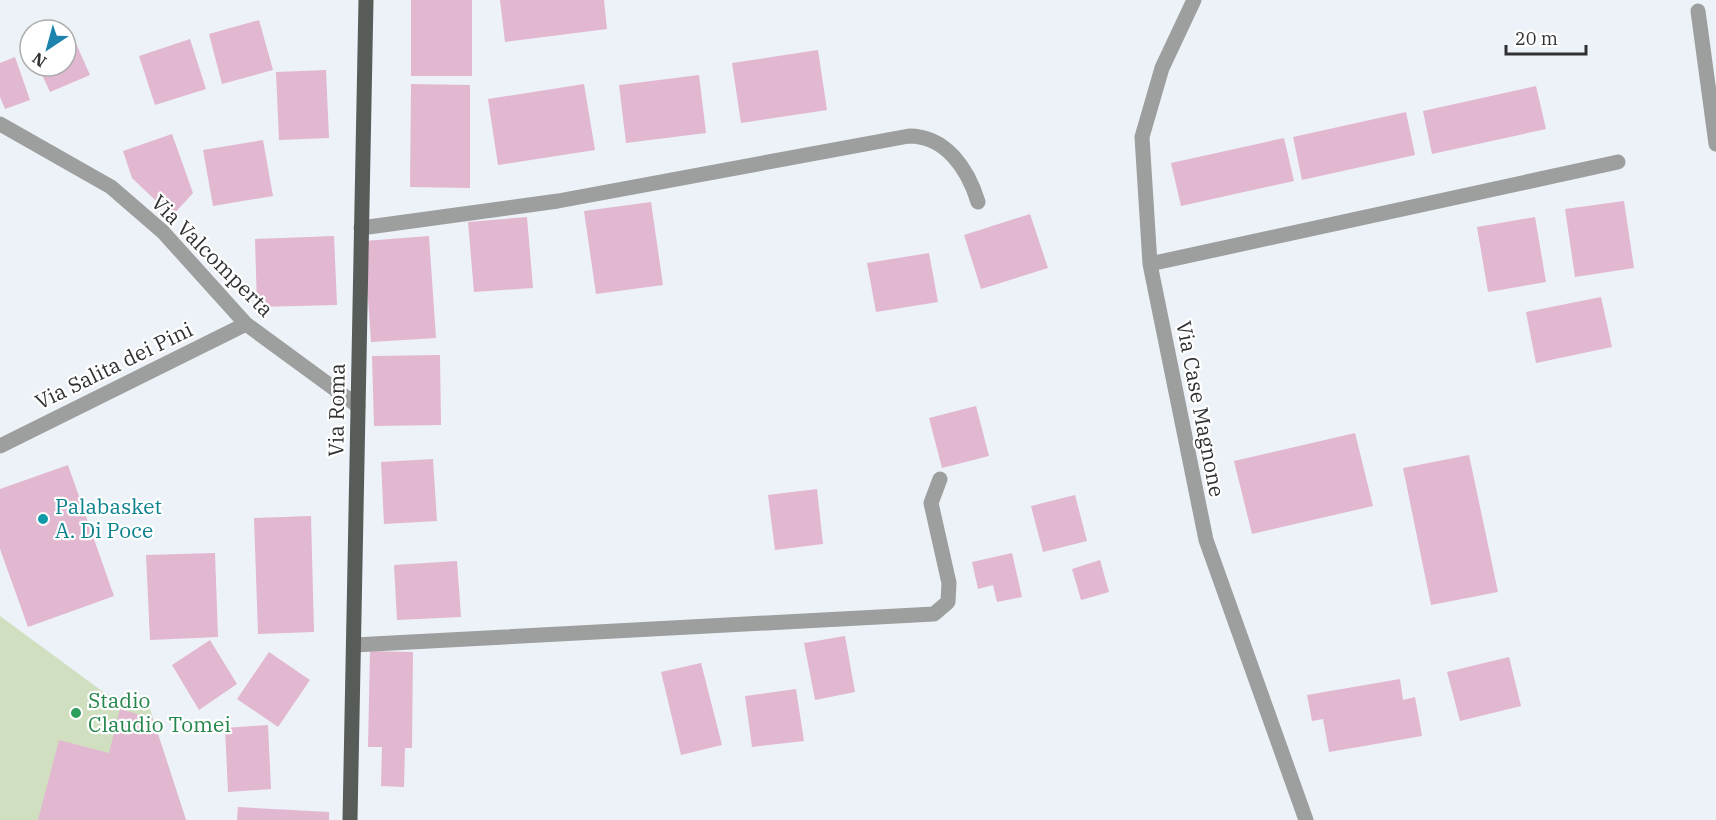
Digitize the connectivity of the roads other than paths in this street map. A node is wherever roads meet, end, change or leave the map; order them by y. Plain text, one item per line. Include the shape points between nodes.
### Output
1 (366, 0) edge
2 (1194, 0) edge
3 (1698, 11) dead end
4 (0, 124) edge
5 (1716, 144) edge
6 (1618, 162) dead end
7 (978, 202) dead end
8 (361, 228) junction
9 (1150, 264) junction
10 (246, 324) junction
11 (358, 406) junction
12 (0, 446) edge
13 (940, 479) dead end
14 (354, 645) junction
15 (350, 820) edge
16 (1306, 820) edge

1 - 8 main road, Via Roma
2 - 9 street, Via Case Magnone via 1162,68 1142,137
3 - 5 street
4 - 10 street, Via Valcomperta via 111,187 163,232
6 - 9 street
7 - 8 street via 959,162 927,139 909,136 558,201
8 - 11 main road, Via Roma
9 - 16 street, Via Case Magnone via 1206,540
10 - 11 street, Via Valcomperta
10 - 12 street, Via Salita dei Pini
11 - 14 main road, Via Roma
13 - 14 street via 931,503 949,583 948,602 934,614
14 - 15 main road, Via Roma

